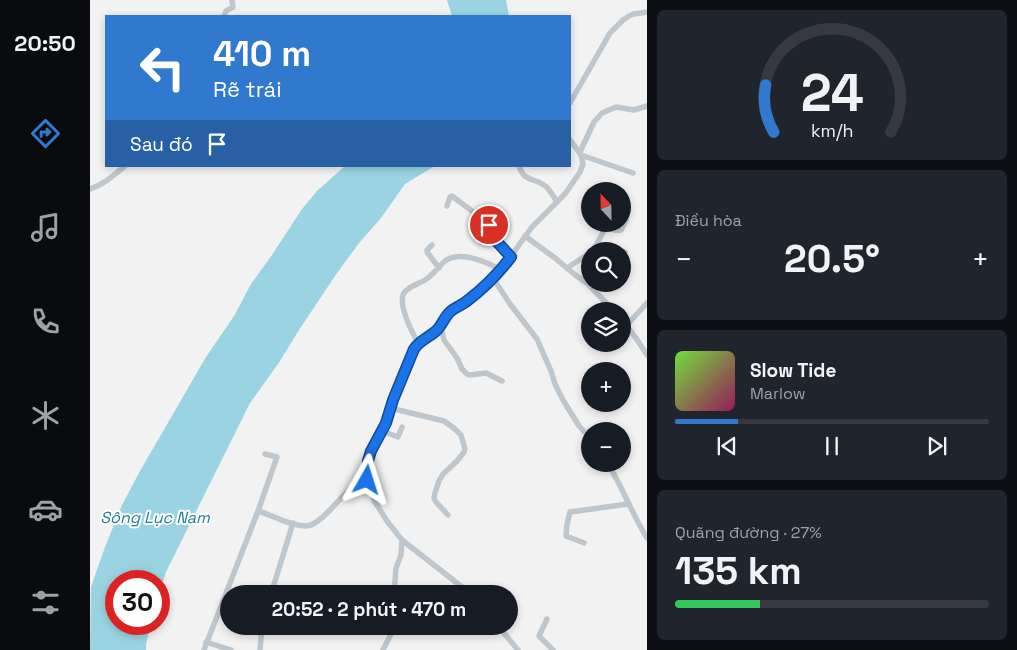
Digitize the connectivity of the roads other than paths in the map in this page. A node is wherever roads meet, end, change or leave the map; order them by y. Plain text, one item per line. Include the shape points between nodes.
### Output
1 (232, 0) edge
2 (647, 12) edge
3 (224, 15) edge
4 (571, 101) edge
5 (647, 106) edge
6 (571, 141) edge
7 (580, 153) junction
8 (124, 167) edge
9 (520, 167) edge
10 (633, 173) dead end
11 (90, 189) edge
12 (557, 202) junction
13 (447, 206) dead end
14 (526, 236) junction
15 (432, 245) dead end
16 (511, 257) junction
17 (581, 258) edge
18 (439, 268) junction
19 (567, 268) junction
20 (500, 270) junction
21 (493, 278) junction
22 (605, 302) edge
23 (647, 303) edge
24 (631, 318) edge
25 (440, 327) junction
26 (631, 332) edge
27 (418, 343) junction
28 (647, 356) edge
29 (502, 381) dead end
30 (390, 408) junction
31 (402, 427) dead end
32 (581, 428) edge
33 (382, 431) junction
34 (264, 454) dead end
35 (612, 472) edge
36 (367, 480) junction
37 (628, 504) junction
38 (258, 511) junction
39 (448, 515) dead end
40 (293, 523) junction
41 (647, 538) edge
42 (402, 540) junction
43 (584, 542) dead end
44 (274, 585) edge
45 (395, 585) edge
46 (460, 585) edge
47 (546, 619) dead end
48 (261, 635) edge
49 (390, 635) edge
50 (506, 635) edge
51 (206, 642) junction
52 (204, 650) edge
53 (230, 650) edge
54 (260, 650) edge
55 (383, 650) edge
56 (518, 650) edge
57 (553, 650) edge

1 - 3 street via 233,7
2 - 4 street via 629,16 610,34
5 - 7 street via 634,110 616,107 602,113 594,122
6 - 7 street
7 - 10 street
7 - 12 street via 583,164 580,172
8 - 11 street
9 - 12 street via 524,176 546,187
12 - 14 street
13 - 16 street via 450,197 454,197 485,220 498,243
14 - 16 street
14 - 19 street
15 - 18 street via 427,252
16 - 20 street
17 - 19 street
18 - 20 street via 446,260 457,257 482,261
18 - 27 street via 403,295 408,323
19 - 22 street
20 - 21 street
21 - 25 street via 449,313
21 - 32 street via 537,339 555,384
23 - 24 street
25 - 27 street
25 - 29 street via 445,342 467,374 486,373
26 - 28 street
27 - 30 street
30 - 33 street
30 - 39 street via 444,422 461,435 464,452 439,480 434,498
31 - 33 street via 398,437
33 - 36 street via 369,456
34 - 38 street via 277,457
35 - 37 street
36 - 40 street via 312,524
36 - 42 street via 375,502
37 - 41 street
37 - 43 street via 570,512 566,536
38 - 40 street
38 - 51 street
40 - 44 street
42 - 45 street
42 - 46 street
47 - 57 street via 539,636
48 - 54 street
49 - 55 street
50 - 56 street
51 - 52 street
51 - 53 street

